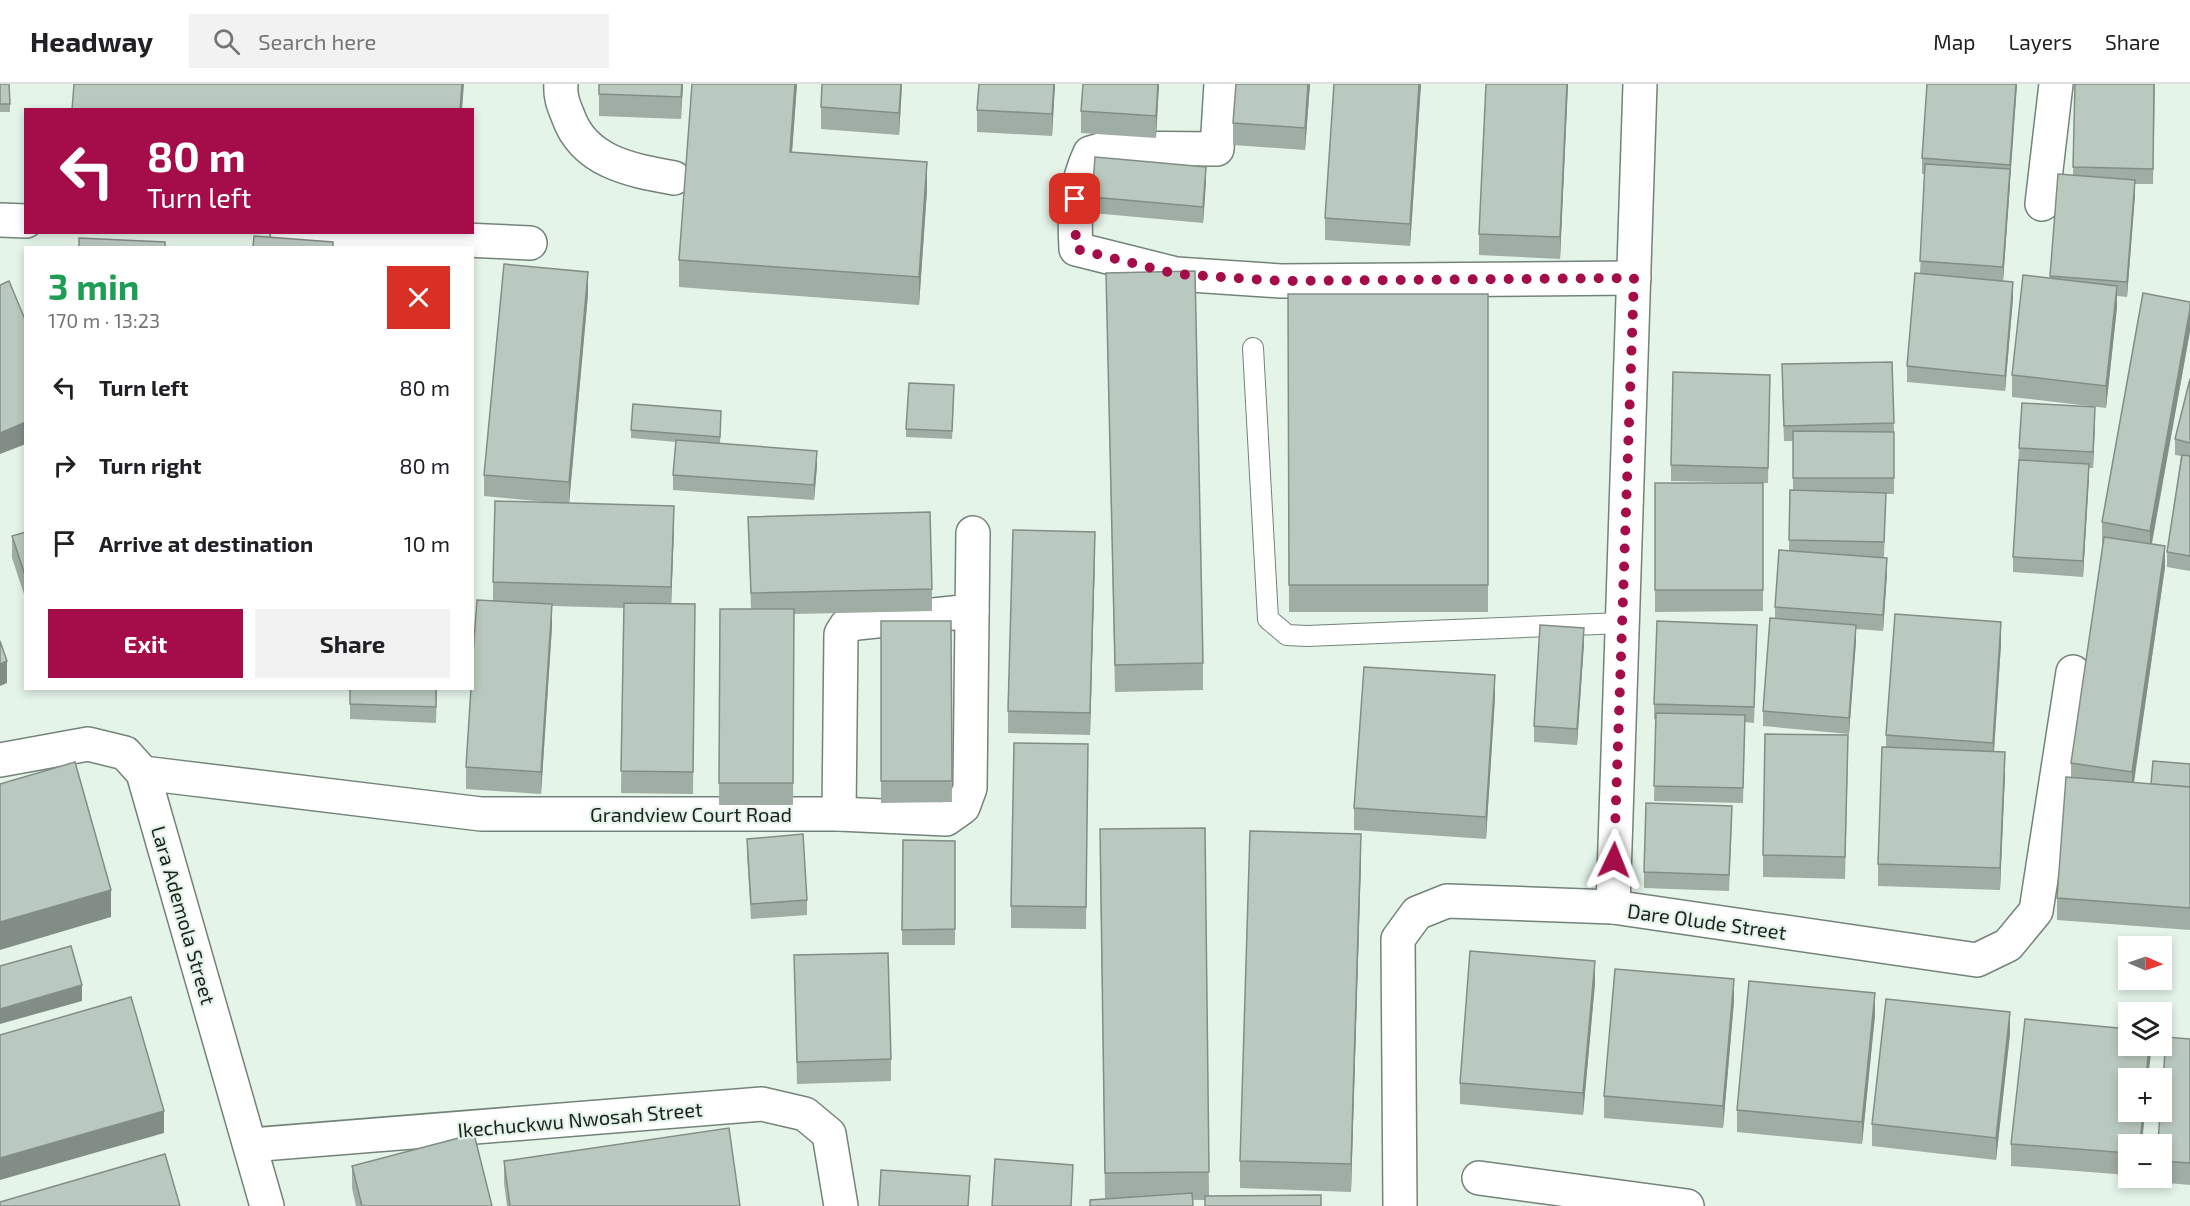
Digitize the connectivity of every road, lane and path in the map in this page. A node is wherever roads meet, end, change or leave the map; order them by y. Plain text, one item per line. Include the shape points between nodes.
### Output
1 (561, 84) edge
2 (1221, 84) edge
3 (1640, 84) edge
4 (2056, 84) edge
5 (674, 178) dead end
6 (2042, 204) dead end
7 (0, 220) edge
8 (24, 221) edge
9 (331, 234) edge
10 (530, 243) dead end
11 (1634, 278) junction
12 (1253, 348) dead end
13 (973, 533) dead end
14 (972, 611) junction
15 (1622, 622) junction
16 (2073, 672) dead end
17 (0, 760) edge
18 (143, 773) junction
19 (839, 814) junction
20 (1612, 907) junction
21 (250, 1145) junction
22 (1479, 1178) dead end
23 (1669, 1204) edge
24 (267, 1206) edge
25 (841, 1206) edge
26 (1400, 1206) edge

1 - 5 street via 560,95 575,135 598,154 634,171
2 - 11 street via 1217,149 1107,148 1090,153 1075,199 1076,249 1176,274 1281,281
3 - 11 street
4 - 6 street
7 - 8 street
9 - 10 street
11 - 15 street
12 - 15 lane via 1268,619 1287,634
13 - 14 street, Grandview Court Road
14 - 19 street via 857,623 846,626 841,633
14 - 19 street, Grandview Court Road via 970,788 963,807 946,819
15 - 20 street
16 - 20 street, Dare Olude Street via 2036,910 2008,945 1977,960
17 - 18 street, Lara Ademola Street via 88,744 124,753
18 - 19 street, Grandview Court Road via 481,814
18 - 21 street, Lara Ademola Street
20 - 26 street, Dare Olude Street via 1447,902 1417,913 1398,939
21 - 24 street, Lara Ademola Street
21 - 25 street, Ikechuckwu Nwosah Street via 762,1104 805,1114 829,1134
22 - 23 street

